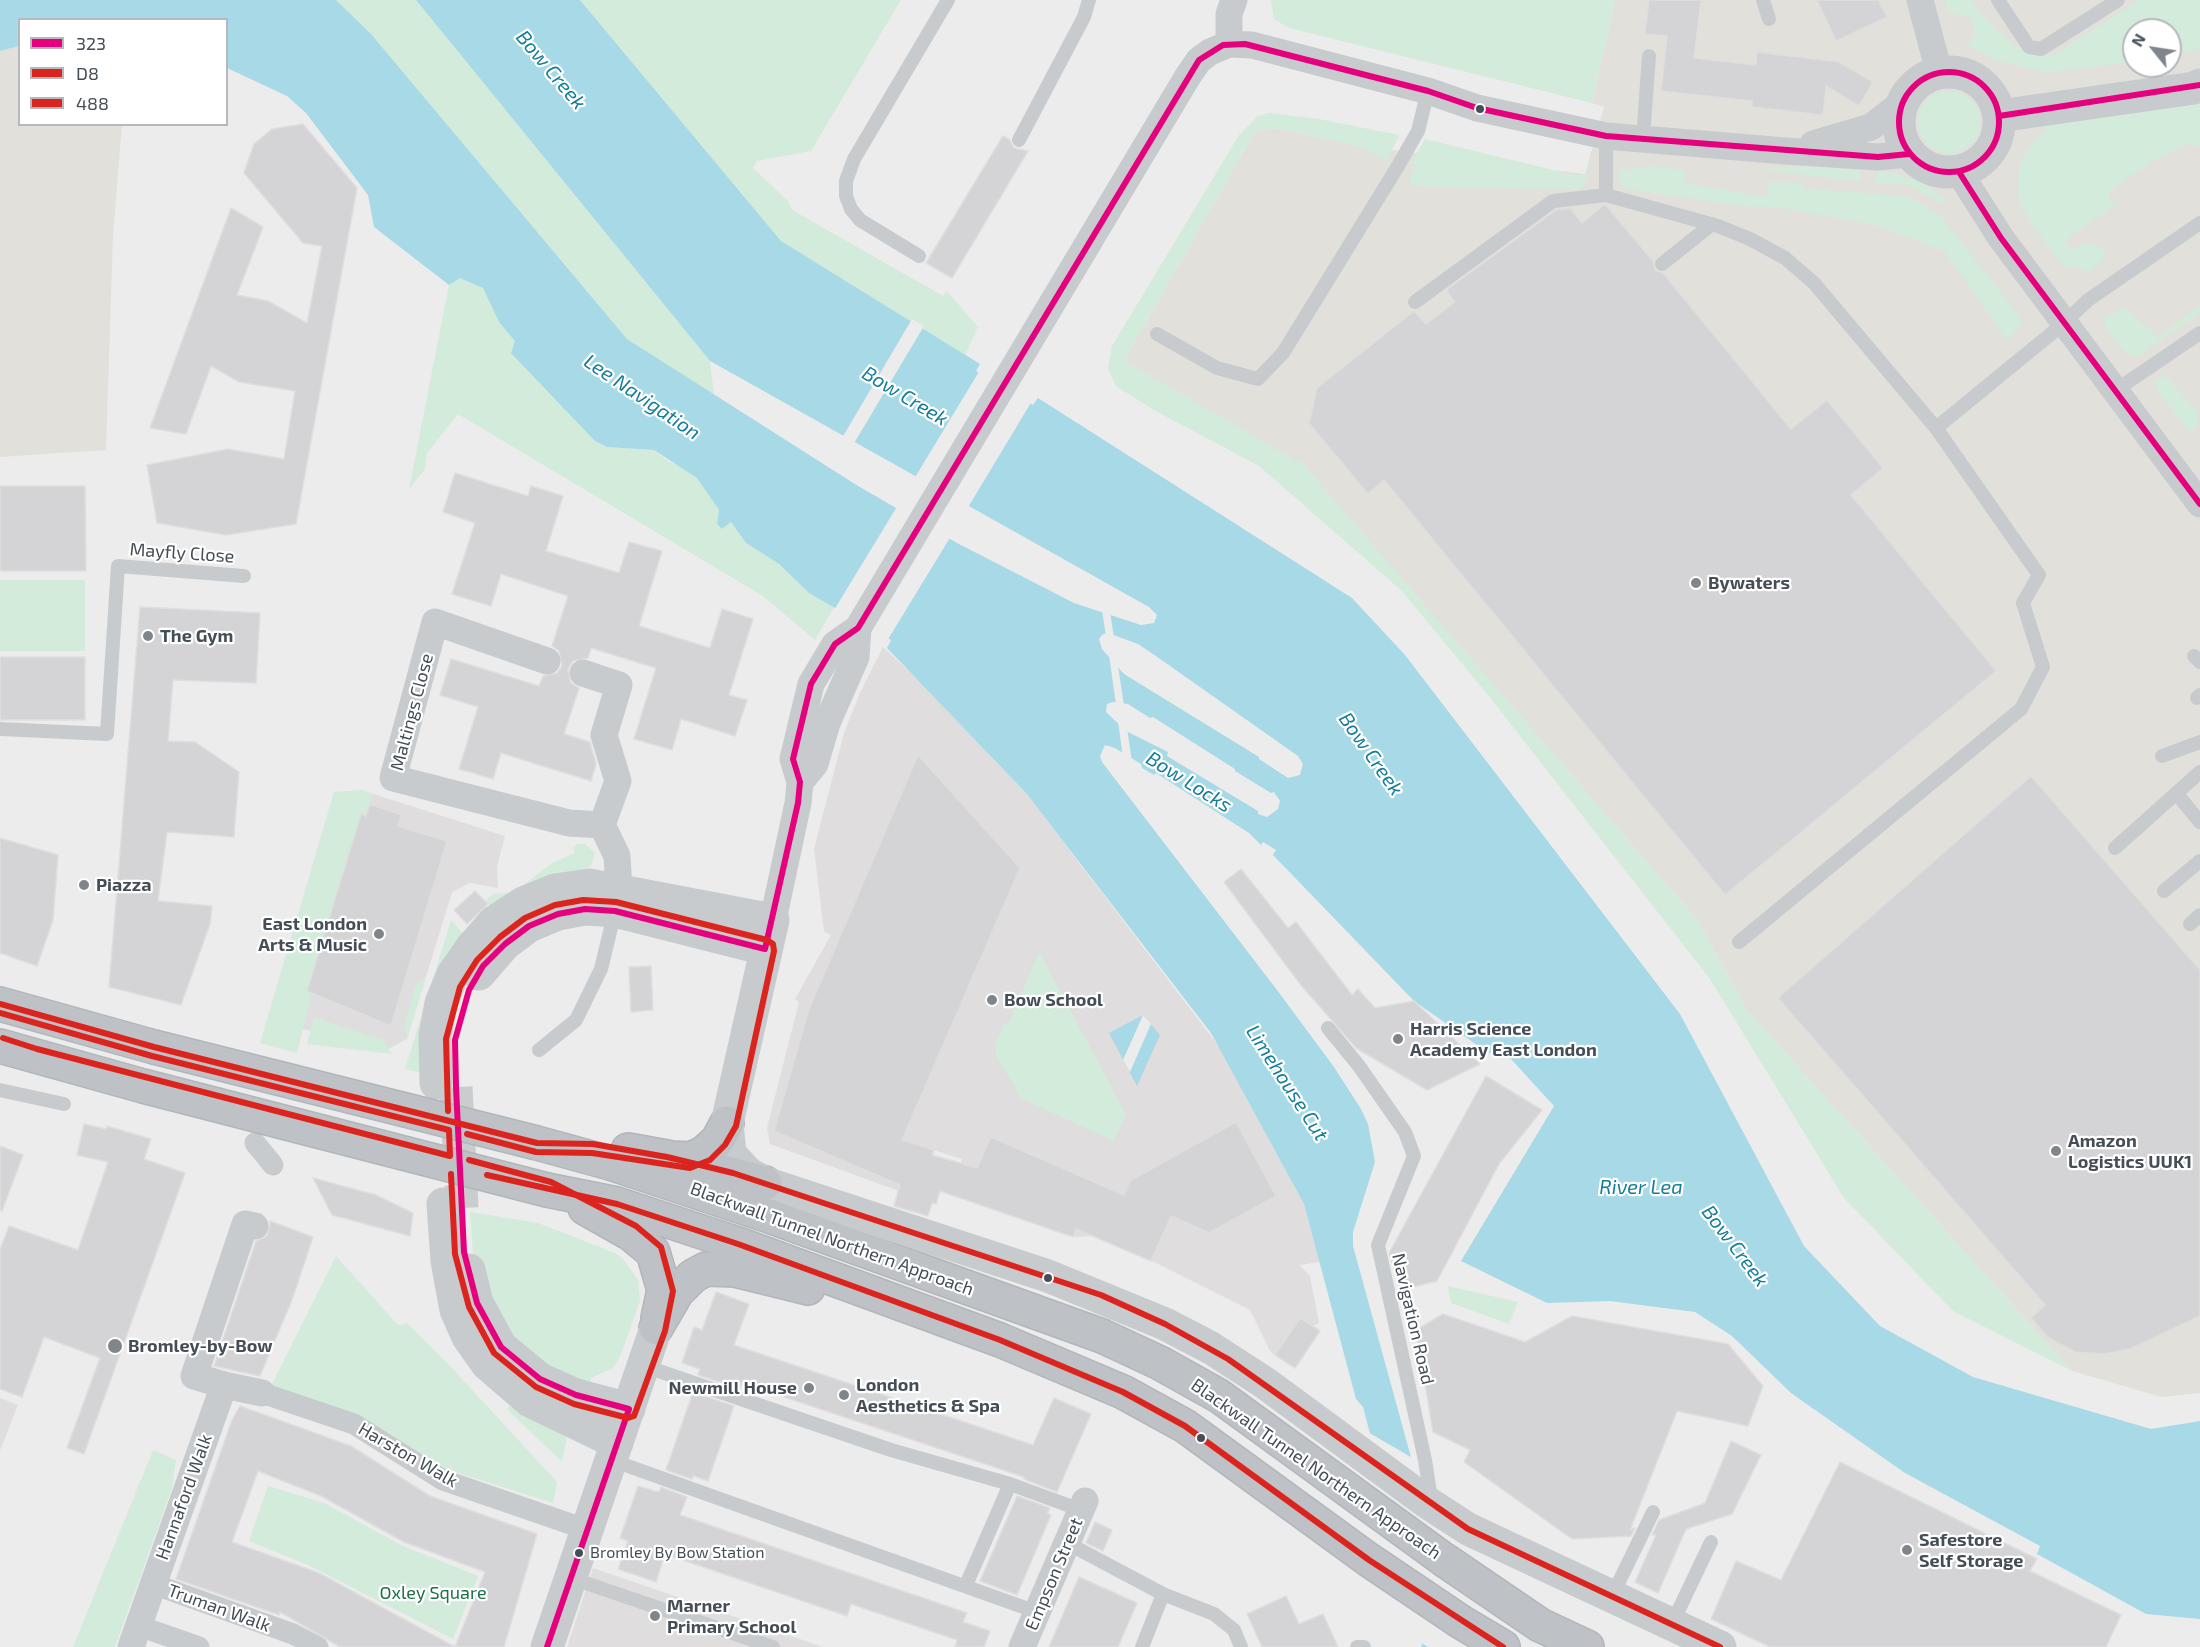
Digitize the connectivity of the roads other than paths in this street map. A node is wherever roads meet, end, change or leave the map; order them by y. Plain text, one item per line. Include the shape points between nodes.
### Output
1 (948, 0) edge
2 (1089, 0) edge
3 (1234, 0) edge
4 (1763, 0) edge
5 (1920, 0) edge
6 (1998, 0) edge
7 (2118, 0) edge
8 (1769, 19) dead end
9 (1229, 44) junction
10 (1649, 56) dead end
11 (1939, 72) junction
12 (2200, 85) edge
13 (1428, 91) junction
14 (1902, 103) junction
15 (1999, 116) junction
16 (1606, 136) junction
17 (1019, 140) dead end
18 (1643, 140) junction
19 (1785, 151) junction
20 (1909, 154) junction
21 (1959, 172) junction
22 (1606, 195) junction
23 (2200, 223) edge
24 (1712, 224) junction
25 (919, 256) dead end
26 (1662, 264) dead end
27 (1416, 302) dead end
28 (2063, 324) junction
29 (2200, 333) edge
30 (1157, 334) dead end
31 (2116, 390) junction
32 (1936, 428) junction
33 (2197, 492) edge
34 (244, 576) dead end
35 (547, 661) dead end
36 (583, 673) dead end
37 (0, 729) edge
38 (2200, 742) edge
39 (2162, 756) dead end
40 (2200, 772) edge
41 (2176, 793) junction
42 (2200, 822) edge
43 (602, 825) junction
44 (2115, 848) dead end
45 (2200, 861) edge
46 (2164, 891) dead end
47 (617, 900) junction
48 (769, 934) junction
49 (1739, 942) dead end
50 (0, 1004) edge
51 (1328, 1028) dead end
52 (0, 1046) edge
53 (539, 1050) dead end
54 (446, 1085) tunnel mouth
55 (0, 1090) edge
56 (64, 1104) dead end
57 (727, 1123) junction
58 (255, 1143) dead end
59 (537, 1143) junction
60 (667, 1157) junction
61 (273, 1165) dead end
62 (765, 1183) junction
63 (547, 1191) junction
64 (255, 1226) dead end
65 (933, 1317) junction
66 (656, 1328) junction
67 (644, 1366) junction
68 (224, 1385) junction
69 (262, 1393) joint
70 (629, 1408) junction
71 (614, 1451) junction
72 (1010, 1485) junction
73 (1083, 1505) joint
74 (1430, 1505) junction
75 (1653, 1512) dead end
76 (588, 1530) junction
77 (1711, 1542) dead end
78 (1066, 1543) junction
79 (571, 1578) junction
80 (153, 1584) junction
81 (966, 1585) junction
82 (1163, 1594) junction
83 (1612, 1596) junction
84 (1037, 1612) junction
85 (1672, 1625) junction
86 (135, 1637) edge
87 (199, 1647) edge
88 (318, 1647) edge
89 (547, 1647) edge
90 (773, 1647) edge
91 (1022, 1647) edge
92 (1142, 1647) edge
93 (1241, 1647) edge
94 (1357, 1647) edge
95 (1364, 1647) edge
96 (1503, 1647) edge
97 (1587, 1647) edge
98 (1720, 1647) edge

1 - 25 lane via 854,159 846,181 846,196 860,220
2 - 17 lane via 1084,17
3 - 9 street via 1229,14
4 - 8 lane
5 - 11 street
6 - 7 lane via 2029,47 2041,49
9 - 13 street via 1261,47
9 - 48 street via 1210,51 1193,68 845,650 811,684 793,759 800,782
10 - 18 lane
11 - 14 street via 1916,83
11 - 15 street via 1971,77 1985,87
12 - 15 street
13 - 16 street via 1477,108
13 - 30 lane via 1418,131 1398,166 1283,353 1258,379 1217,368
14 - 19 street via 1865,130
14 - 20 street via 1898,130
15 - 21 street via 1998,135 1990,152 1976,165
16 - 18 street
16 - 22 lane
18 - 19 street
19 - 20 street via 1878,157
20 - 21 street via 1923,166 1941,173
21 - 28 street
22 - 24 lane
22 - 27 lane via 1553,201
23 - 28 lane via 2088,300
24 - 26 lane
24 - 32 lane via 1750,238 1785,258 1814,283
28 - 31 street
28 - 32 lane
29 - 31 lane
31 - 33 street
32 - 49 lane via 2039,574 2023,603 2043,667 2021,709
34 - 37 lane, Mayfly Close via 118,566 107,734
35 - 43 street, Maltings Close via 435,622 393,777 569,824
36 - 43 street via 619,685 604,735 618,781
38 - 39 lane
40 - 41 lane
41 - 42 lane
41 - 44 lane
43 - 47 street via 617,856
45 - 46 lane
47 - 48 street
47 - 53 lane via 601,969 576,1020
47 - 54 street via 589,885 555,890 523,903 494,922 453,974 441,1003 435,1036
48 - 57 street
50 - 59 highway, Blackwall Tunnel Northern Approach, bridge via 154,1047
51 - 74 lane, Navigation Road via 1405,1132 1414,1156 1378,1245 1425,1460
52 - 63 highway, Blackwall Tunnel Northern Approach, bridge
55 - 56 lane
57 - 60 highway via 718,1140 705,1152 692,1159
57 - 62 street via 730,1154 744,1170
58 - 61 street
59 - 60 highway via 593,1144
59 - 97 highway, Blackwall Tunnel Northern Approach via 692,1189 1102,1336 1160,1363 1219,1396 1540,1625
60 - 62 highway
62 - 74 street via 1048,1276 1166,1324 1256,1377
63 - 65 highway, Blackwall Tunnel Northern Approach via 650,1214 808,1268
63 - 66 highway via 595,1212 653,1252 664,1290
64 - 68 street via 245,1224 194,1376
65 - 66 highway via 719,1268 693,1276 677,1292
65 - 96 highway, Blackwall Tunnel Northern Approach via 1000,1340 1134,1397 1185,1426 1369,1560
66 - 67 street
67 - 70 street
67 - 72 lane via 891,1450
68 - 69 street
68 - 80 street, Hannaford Walk
69 - 76 street, Harston Walk via 354,1424 443,1480
70 - 71 street
70 - 71 street via 576,1395 540,1379 501,1347 477,1303 452,1206 447,1261 456,1310 468,1337 487,1364 530,1401
71 - 76 street
71 - 81 lane
72 - 73 lane
72 - 81 lane
73 - 78 street, Empson Street
74 - 83 street via 1468,1529
75 - 83 lane
76 - 79 street
77 - 85 lane
78 - 82 lane
78 - 84 street, Empson Street
79 - 89 street
79 - 90 lane
80 - 86 street, Hannaford Walk
80 - 88 street, Truman Walk via 293,1634
81 - 84 lane
82 - 92 lane
82 - 93 lane via 1214,1614 1234,1630
83 - 85 street
84 - 91 street, Empson Street
85 - 98 street
86 - 87 street
94 - 95 lane

